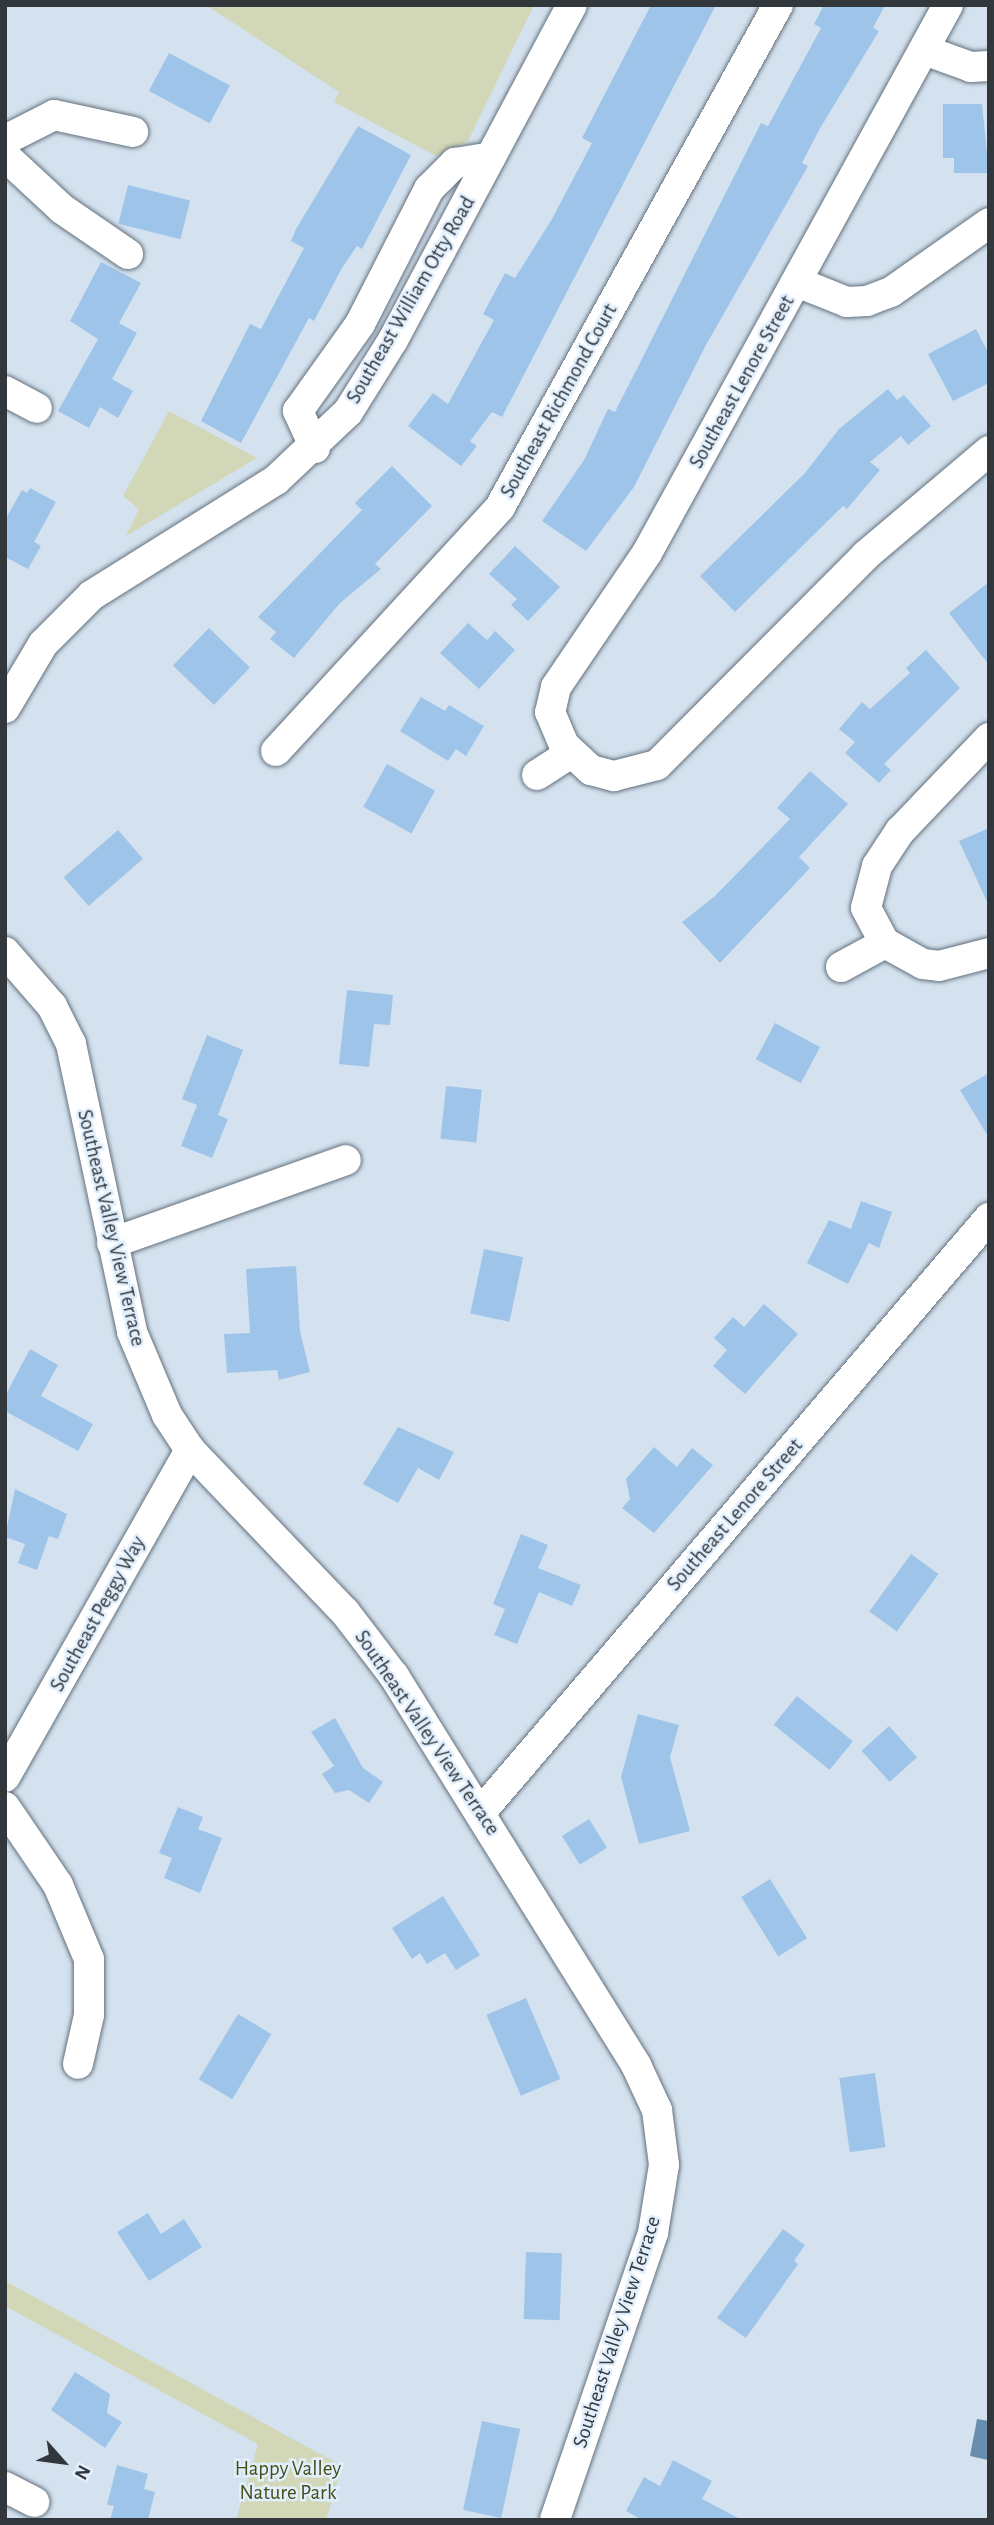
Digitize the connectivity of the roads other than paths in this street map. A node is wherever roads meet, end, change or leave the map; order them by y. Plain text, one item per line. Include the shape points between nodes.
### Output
1 (572, 5) edge
2 (778, 5) edge
3 (948, 5) edge
4 (924, 50) junction
5 (989, 66) edge
6 (133, 132) dead end
7 (5, 140) edge
8 (5, 156) edge
9 (491, 157) junction
10 (989, 223) edge
11 (128, 254) dead end
12 (797, 282) junction
13 (5, 391) edge
14 (37, 408) dead end
15 (315, 448) junction
16 (989, 451) edge
17 (5, 708) edge
18 (989, 738) edge
19 (276, 751) dead end
20 (571, 753) junction
21 (537, 775) dead end
22 (885, 943) junction
23 (5, 952) edge
24 (989, 953) edge
25 (841, 967) dead end
26 (346, 1160) dead end
27 (989, 1218) edge
28 (112, 1243) junction
29 (190, 1450) junction
30 (5, 1777) edge
31 (5, 1807) edge
32 (481, 1812) junction
33 (78, 2064) dead end
34 (5, 2487) edge
35 (33, 2502) dead end
36 (555, 2520) edge

1 - 9 street, Southeast William Otty Road
2 - 19 street, Southeast Richmond Court via 500,507
3 - 4 street, Southeast Lenore Street
4 - 5 street via 971,67
4 - 12 street, Southeast Lenore Street
6 - 7 street via 54,115
8 - 11 street via 62,209
9 - 15 street, Southeast William Otty Road via 377,368
9 - 15 street via 455,163 429,189 360,324 298,411
10 - 12 street via 891,292 867,301 847,302
12 - 20 street, Southeast Lenore Street via 648,553 556,687 550,712
13 - 14 street
15 - 17 street, Southeast William Otty Road via 258,492 92,595 43,644
16 - 20 street, Southeast Lenore Street via 866,555 657,765 614,776 592,770
18 - 22 street via 900,831 877,866 866,908
20 - 21 street
22 - 24 street via 931,965
22 - 25 street
23 - 28 street, Southeast Valley View Terrace via 51,1006 71,1044
26 - 28 street
27 - 32 street, Southeast Lenore Street
28 - 29 street, Southeast Valley View Terrace via 141,1361
29 - 30 street, Southeast Peggy Way
29 - 32 street, Southeast Valley View Terrace via 345,1612 394,1676
31 - 33 street via 58,1885 89,1959 89,2015
32 - 36 street, Southeast Valley View Terrace via 636,2065 663,2135 662,2191 653,2234
34 - 35 street

